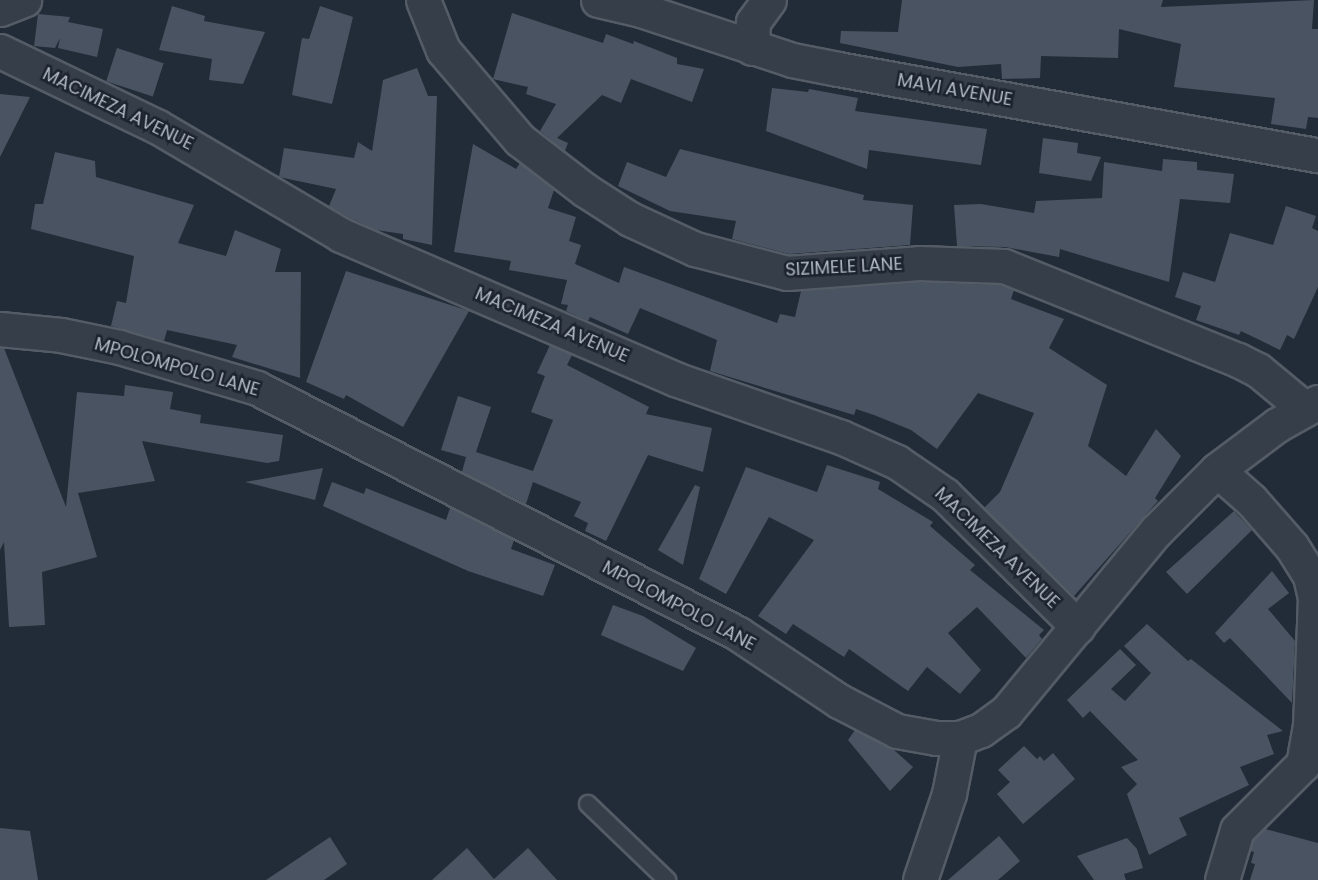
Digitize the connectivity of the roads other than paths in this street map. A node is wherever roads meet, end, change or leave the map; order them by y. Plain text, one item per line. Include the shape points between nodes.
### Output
1 (24, 0) edge
2 (423, 0) edge
3 (598, 0) edge
4 (769, 0) edge
5 (0, 9) edge
6 (753, 48) junction
7 (0, 51) edge
8 (1318, 155) edge
9 (0, 329) edge
10 (1312, 406) edge
11 (1217, 470) junction
12 (1078, 627) junction
13 (960, 738) junction
14 (588, 804) dead end
15 (667, 880) edge
16 (920, 880) edge
17 (1222, 880) edge

1 - 5 street
2 - 10 street, SIZIMELE LANE via 443,50 520,140 621,213 695,249 788,273 919,263 1004,266 1238,360
3 - 6 street, MAVI AVENUE via 642,10
4 - 6 street via 753,22
6 - 8 street, MAVI AVENUE via 837,69
7 - 12 street, MACIMEZA AVENUE via 159,127 341,235 675,379 841,437 897,462 945,495
9 - 13 street, MPOLOMPOLO LANE via 61,335 119,347 257,388 737,633 839,701 897,732
10 - 11 street via 1277,425
11 - 12 street via 1156,531
11 - 17 street via 1251,500 1292,547 1310,576 1315,597 1310,725 1303,764 1237,830
12 - 13 street via 1006,712 981,730
13 - 16 street via 949,794
14 - 15 lane

